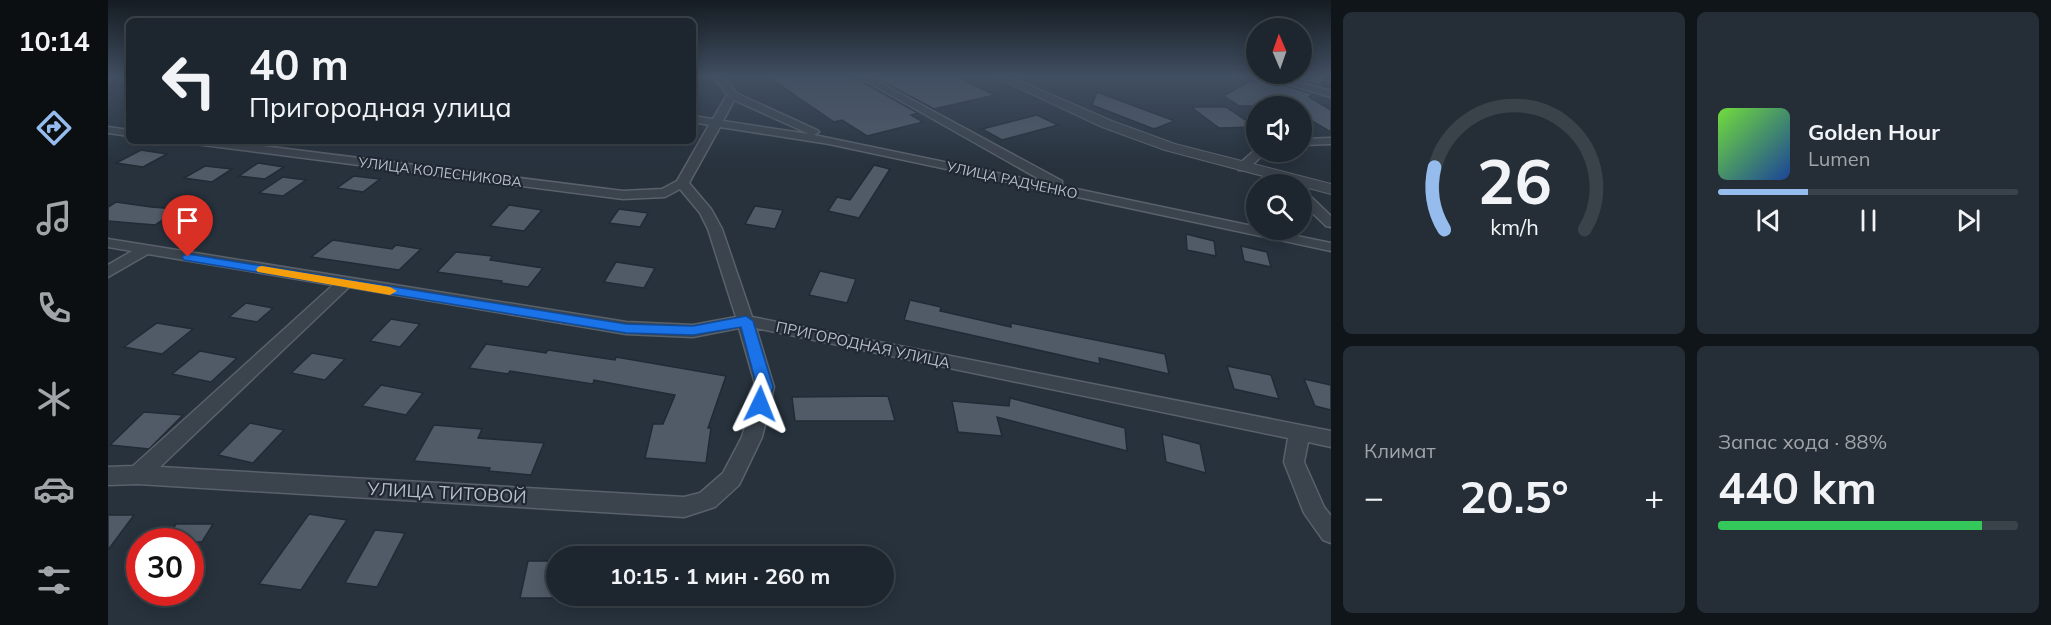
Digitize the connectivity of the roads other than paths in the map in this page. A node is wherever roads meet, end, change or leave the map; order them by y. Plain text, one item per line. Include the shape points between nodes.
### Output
1 (726, 105) edge
2 (757, 105) edge
3 (915, 105) edge
4 (1067, 105) edge
5 (696, 119) edge
6 (716, 121) junction
7 (108, 130) edge
8 (126, 133) edge
9 (829, 141) junction
10 (1331, 141) edge
11 (1312, 142) edge
12 (219, 144) edge
13 (1249, 162) edge
14 (1243, 167) junction
15 (1265, 174) edge
16 (682, 183) junction
17 (1312, 185) edge
18 (1331, 189) edge
19 (1073, 193) junction
20 (1312, 205) edge
21 (1331, 223) edge
22 (108, 243) edge
23 (1330, 245) edge
24 (144, 250) junction
25 (108, 272) edge
26 (343, 284) junction
27 (746, 321) junction
28 (1299, 433) junction
29 (1331, 439) edge
30 (108, 476) edge
31 (138, 476) junction
32 (1331, 533) edge

1 - 6 street
2 - 9 street
3 - 19 street
4 - 14 street via 1134,134
5 - 6 street, УЛИЦА РАДЧЕНКО
6 - 9 street, УЛИЦА РАДЧЕНКО
6 - 16 street
7 - 8 street
9 - 19 street, УЛИЦА РАДЧЕНКО
10 - 11 street
12 - 16 street, УЛИЦА КОЛЕСНИКОВА via 622,195 665,193
13 - 14 street
14 - 15 street
16 - 27 street, УЛИЦА ТИТОВОЙ via 715,229
17 - 18 street
19 - 23 street, УЛИЦА РАДЧЕНКО
20 - 21 street
22 - 24 street, ПРИГОРОДНАЯ УЛИЦА
24 - 25 street
24 - 26 street, ПРИГОРОДНАЯ УЛИЦА
26 - 27 street, ПРИГОРОДНАЯ УЛИЦА via 626,328 693,331
26 - 31 street
27 - 28 street, ПРИГОРОДНАЯ УЛИЦА
27 - 31 street, УЛИЦА ТИТОВОЙ via 765,387 752,437 731,479 708,500 684,507
28 - 29 street, ПРИГОРОДНАЯ УЛИЦА
28 - 32 street via 1294,462 1315,513
30 - 31 street, УЛИЦА ТИТОВОЙ

